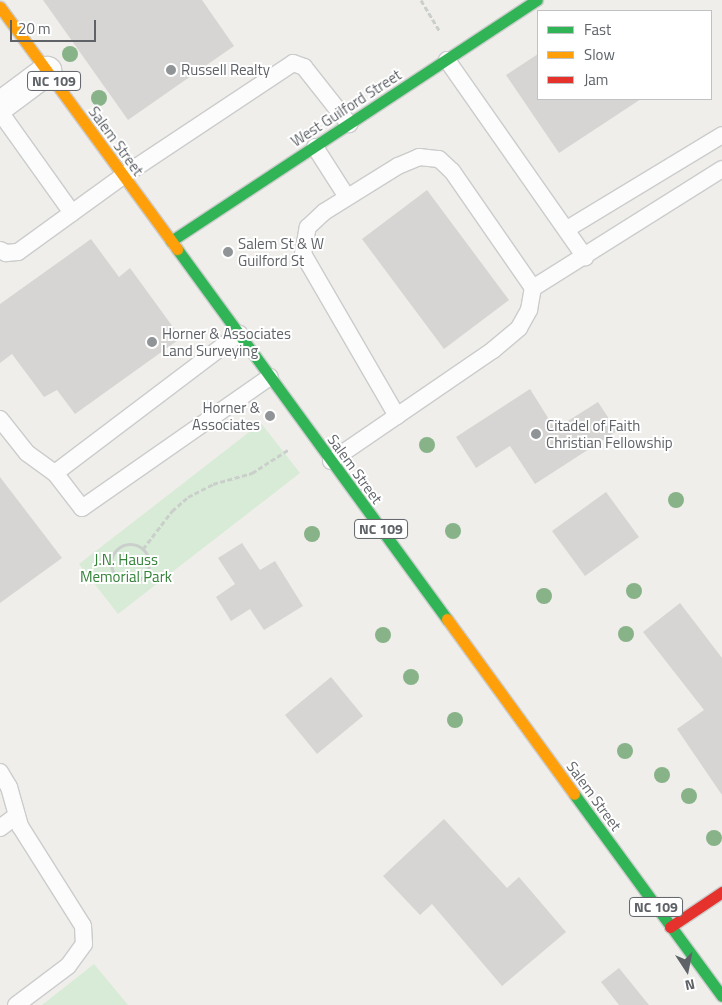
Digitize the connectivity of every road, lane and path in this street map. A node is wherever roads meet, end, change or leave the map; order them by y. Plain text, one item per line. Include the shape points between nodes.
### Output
1 (421, 0) edge
2 (537, 0) edge
3 (0, 6) edge
4 (450, 57) junction
5 (47, 71) junction
6 (0, 106) edge
7 (0, 112) edge
8 (349, 124) junction
9 (722, 135) edge
10 (315, 147) junction
11 (722, 169) edge
12 (123, 176) junction
13 (347, 197) junction
14 (72, 213) junction
15 (567, 229) junction
16 (171, 241) junction
17 (0, 250) edge
18 (585, 257) junction
19 (533, 288) junction
20 (239, 334) junction
21 (270, 377) junction
22 (397, 416) junction
23 (0, 419) edge
24 (310, 433) junction
25 (330, 461) junction
26 (56, 473) junction
27 (143, 549) junction
28 (0, 772) edge
29 (17, 815) junction
30 (0, 828) edge
31 (722, 892) edge
32 (670, 926) junction
33 (722, 996) edge
34 (16, 1005) edge

1 - 4 path
2 - 4 main road, West Guilford Street
3 - 5 main road, Salem Street / NC 109
4 - 8 main road, West Guilford Street
4 - 15 lane
5 - 6 street
5 - 12 main road, Salem Street / NC 109
7 - 14 lane
8 - 10 main road, West Guilford Street
8 - 12 lane via 304,67 293,63
9 - 15 lane
10 - 13 lane
10 - 16 main road, West Guilford Street
11 - 18 lane
12 - 14 lane
12 - 16 main road, Salem Street / NC 109
13 - 19 lane via 419,156 439,159 452,171
13 - 22 lane via 308,227 303,254
14 - 17 lane via 18,252
15 - 18 lane
16 - 20 main road, Salem Street / NC 109
18 - 19 lane
19 - 22 lane via 529,310 520,328
20 - 21 main road, Salem Street / NC 109
20 - 26 lane
21 - 24 main road, Salem Street / NC 109
21 - 26 lane via 82,508
22 - 25 lane
23 - 26 lane via 27,453
24 - 25 main road, Salem Street / NC 109
24 - 27 path via 252,473 212,484 188,497 172,510
25 - 32 main road, Salem Street / NC 109
27 - 27 path via 149,560 147,573 131,582 118,578 112,568 116,551 126,544
28 - 29 lane via 9,787
29 - 30 lane
29 - 34 lane via 44,868 83,926 84,944 68,966
31 - 32 main road
32 - 33 main road, Salem Street / NC 109

